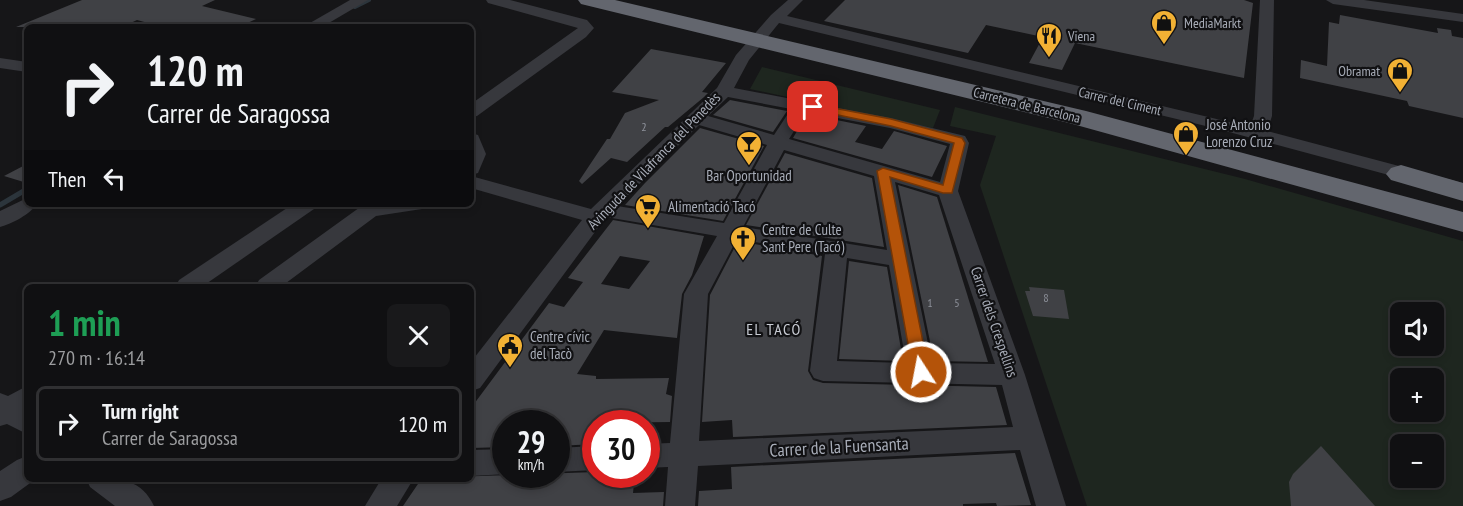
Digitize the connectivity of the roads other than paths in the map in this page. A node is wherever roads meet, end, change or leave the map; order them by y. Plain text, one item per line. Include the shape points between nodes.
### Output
1 (362, 0) edge
2 (493, 0) edge
3 (796, 0) edge
4 (1267, 0) edge
5 (1333, 0) edge
6 (587, 13) edge
7 (1463, 18) edge
8 (773, 21) junction
9 (317, 24) edge
10 (0, 63) edge
11 (24, 67) edge
12 (724, 91) junction
13 (802, 105) junction
14 (474, 110) edge
15 (694, 118) junction
16 (1257, 134) junction
17 (779, 141) junction
18 (474, 144) edge
19 (1214, 153) junction
20 (474, 163) edge
21 (883, 171) junction
22 (1401, 174) joint
23 (474, 183) edge
24 (1463, 190) edge
25 (948, 191) junction
26 (1463, 205) edge
27 (24, 206) edge
28 (303, 207) edge
29 (392, 207) edge
30 (599, 214) junction
31 (0, 219) edge
32 (1463, 222) edge
33 (731, 231) junction
34 (837, 249) junction
35 (898, 259) junction
36 (190, 284) edge
37 (270, 284) edge
38 (921, 372) junction
39 (1012, 375) junction
40 (474, 377) edge
41 (1032, 438) junction
42 (683, 454) junction
43 (660, 455) edge
44 (492, 462) edge
45 (474, 463) edge
46 (24, 471) edge
47 (106, 482) edge
48 (396, 482) edge
49 (0, 488) edge
50 (681, 498) edge
51 (139, 506) edge
52 (380, 506) edge
53 (1051, 506) edge

1 - 9 street
2 - 6 street via 582,23
3 - 8 street, Avinguda de Vilafranca del Penedès
4 - 16 street via 1263,116
5 - 7 street
6 - 14 street via 581,34
6 - 19 highway, Carretera de Barcelona via 946,85
8 - 12 street, Avinguda de Vilafranca del Penedès via 742,58
8 - 16 street, Carrer del Ciment via 1163,111 1222,134 1247,138
10 - 11 street
12 - 13 street
12 - 15 street, Avinguda de Vilafranca del Penedès
13 - 17 street
13 - 25 street via 958,140
15 - 17 street
15 - 30 street, Avinguda de Vilafranca del Penedès
16 - 22 street
17 - 21 street
17 - 33 street
18 - 20 street
19 - 26 highway via 1255,158
19 - 32 highway, Carretera de Barcelona
21 - 25 street
21 - 35 street
22 - 24 highway
23 - 30 street
25 - 39 street, Carrer dels Crespellins
27 - 31 street
28 - 36 street
29 - 37 street via 370,210
30 - 33 street
30 - 40 street, Avinguda de Vilafranca del Penedès
33 - 34 street
33 - 42 street via 696,294
34 - 35 street
34 - 38 street via 823,371
35 - 38 street
38 - 39 street
39 - 41 street, Carrer dels Crespellins
41 - 42 street, Carrer de la Fuensanta
41 - 53 street, Carrer dels Crespellins
42 - 43 street, Carrer de la Fuensanta
42 - 50 street
44 - 45 street
46 - 49 street
47 - 51 street
48 - 52 street

